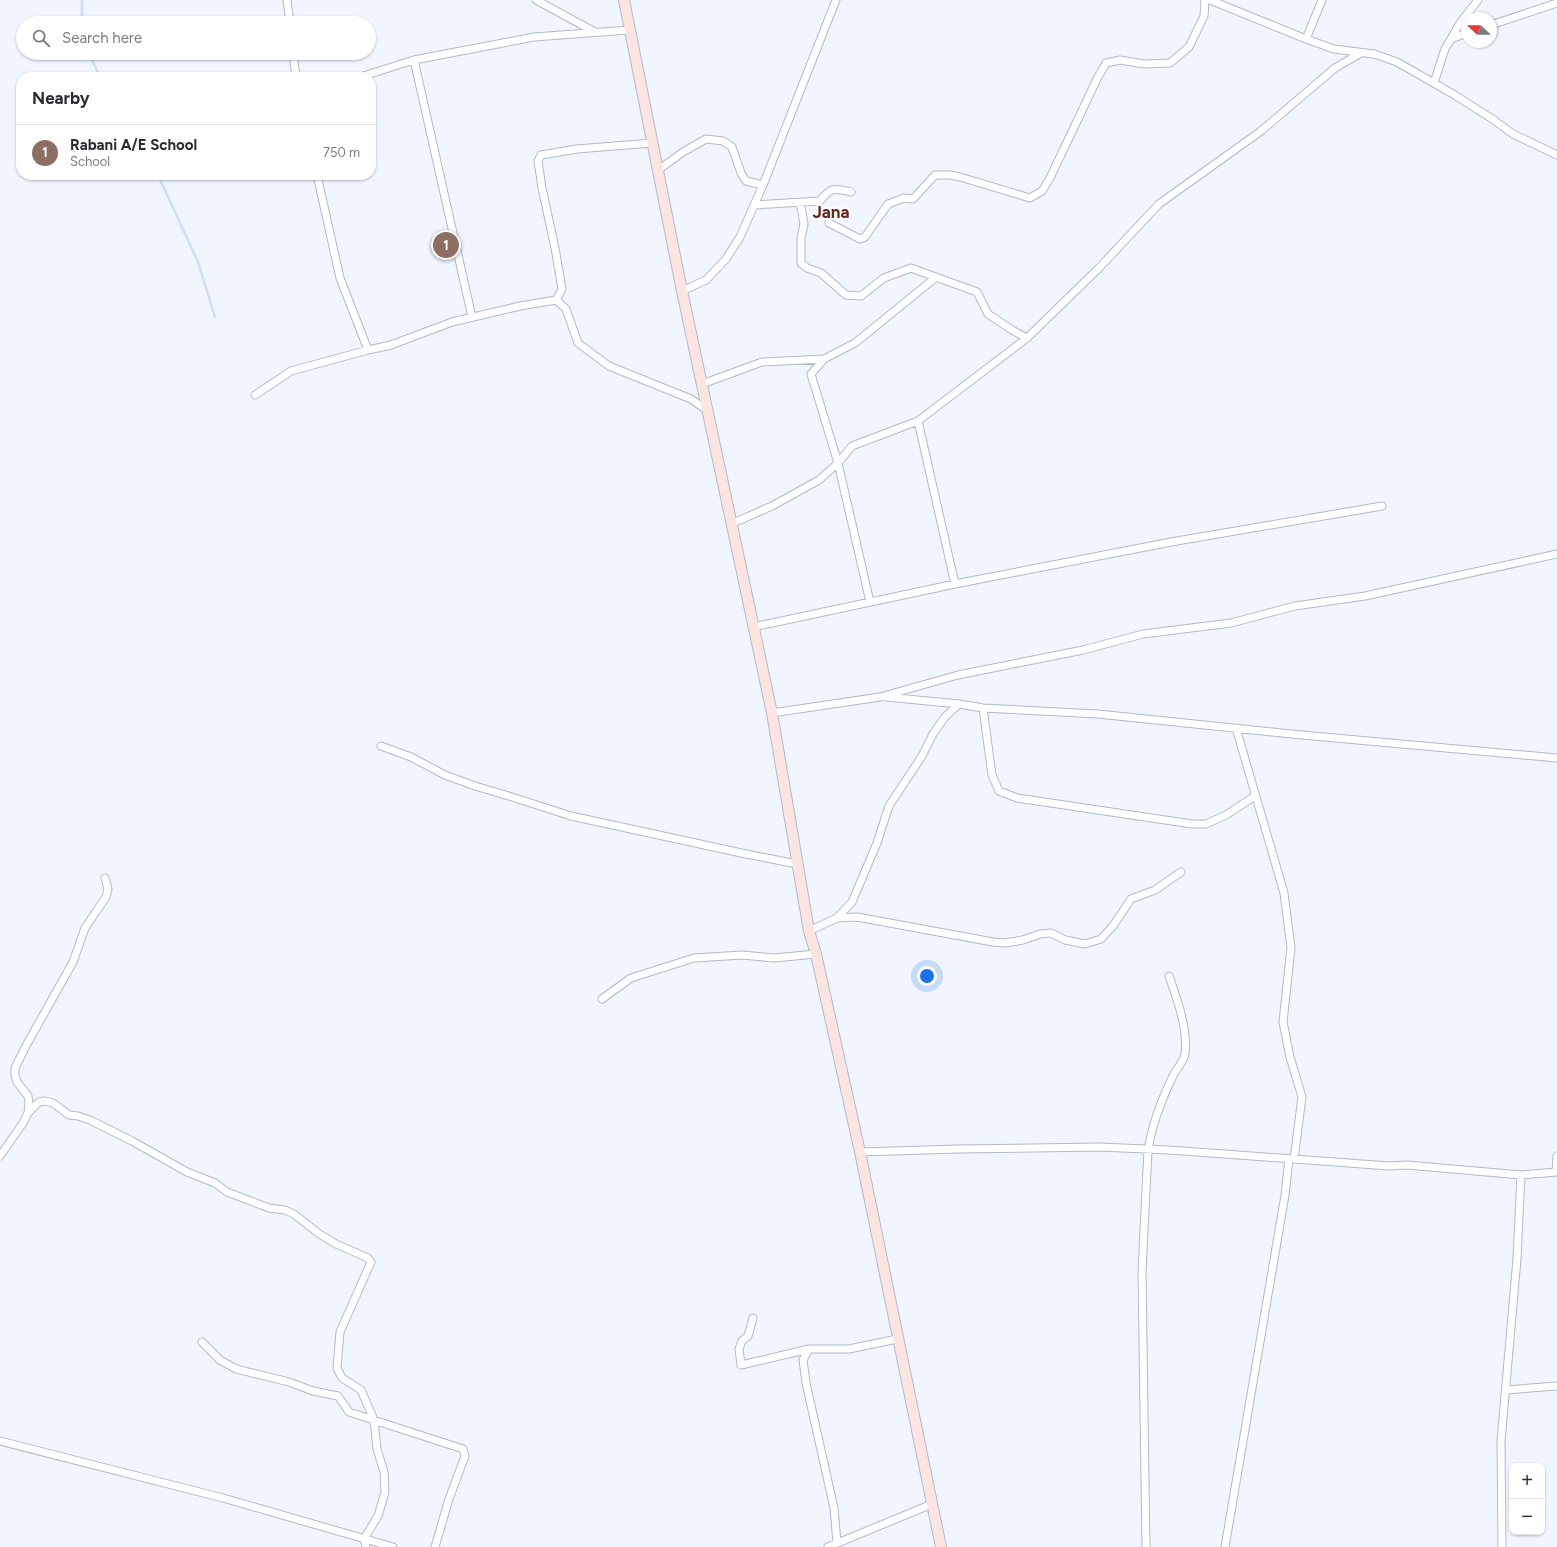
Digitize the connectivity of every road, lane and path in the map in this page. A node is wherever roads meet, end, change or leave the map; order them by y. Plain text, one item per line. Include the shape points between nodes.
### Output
1 (287, 0) edge
2 (536, 0) edge
3 (624, 0) edge
4 (836, 0) edge
5 (1205, 0) edge
6 (1210, 0) edge
7 (1322, 0) edge
8 (1478, 0) edge
9 (1227, 3) edge
10 (1557, 4) edge
11 (289, 16) edge
12 (1497, 24) edge
13 (629, 30) junction
14 (595, 32) junction
15 (1461, 36) edge
16 (1306, 39) junction
17 (1451, 39) junction
18 (1361, 53) junction
19 (294, 60) edge
20 (414, 60) junction
21 (295, 72) edge
22 (376, 72) edge
23 (1434, 83) junction
24 (652, 143) junction
25 (1557, 155) edge
26 (657, 171) junction
27 (318, 180) edge
28 (763, 185) junction
29 (851, 192) dead end
30 (800, 202) junction
31 (755, 205) junction
32 (829, 223) dead end
33 (935, 278) junction
34 (682, 291) junction
35 (556, 300) junction
36 (472, 317) junction
37 (1027, 338) junction
38 (368, 350) junction
39 (824, 359) junction
40 (702, 384) junction
41 (255, 395) dead end
42 (708, 411) junction
43 (918, 421) junction
44 (838, 462) junction
45 (1382, 506) dead end
46 (731, 524) junction
47 (1557, 554) edge
48 (955, 584) junction
49 (870, 602) junction
50 (753, 627) junction
51 (880, 697) junction
52 (959, 704) junction
53 (983, 708) junction
54 (772, 713) junction
55 (1236, 728) junction
56 (381, 746) dead end
57 (1557, 758) edge
58 (1256, 796) junction
59 (797, 864) junction
60 (1181, 872) dead end
61 (105, 878) dead end
62 (837, 918) junction
63 (809, 931) junction
64 (816, 954) junction
65 (1169, 976) dead end
66 (602, 999) dead end
67 (28, 1113) junction
68 (1148, 1150) junction
69 (860, 1152) junction
70 (0, 1156) edge
71 (1557, 1156) edge
72 (1291, 1159) junction
73 (1556, 1172) edge
74 (1521, 1175) junction
75 (753, 1318) dead end
76 (897, 1339) junction
77 (202, 1342) dead end
78 (809, 1349) junction
79 (1557, 1386) edge
80 (1506, 1390) junction
81 (374, 1420) junction
82 (0, 1441) edge
83 (932, 1504) junction
84 (364, 1539) junction
85 (837, 1543) junction
86 (366, 1547) edge
87 (393, 1547) edge
88 (435, 1547) edge
89 (828, 1547) edge
90 (940, 1547) edge
91 (1146, 1547) edge
92 (1225, 1547) edge
93 (1502, 1547) edge

1 - 11 street
2 - 14 street
3 - 13 main road
4 - 28 street
5 - 32 street via 1204,16 1189,47 1170,63 1144,64 1120,60 1106,63 1042,191 1030,198 960,177 935,175 913,199 904,198 888,204 865,237 860,239
6 - 9 street
7 - 16 street
8 - 17 street
9 - 16 street
10 - 12 street
13 - 14 street
13 - 24 main road
14 - 20 street via 534,37
15 - 17 street
16 - 18 street via 1334,49
17 - 23 street
18 - 23 street via 1374,54 1397,62
18 - 37 street via 1335,68 1261,132 1159,204 1099,268
19 - 21 street
20 - 22 street
20 - 36 street
23 - 25 street via 1513,134
24 - 26 main road
24 - 35 street via 577,149 541,155 538,161 542,188 556,248 562,289
26 - 28 street via 706,139 723,141 732,147 746,181
26 - 34 main road
27 - 38 street via 340,278
28 - 31 street
29 - 30 street via 837,189 827,191 820,201
30 - 31 street
30 - 33 street via 804,224 801,263 821,273 846,295 861,296 884,278 910,268
31 - 34 street via 726,259 706,280
33 - 37 street via 977,292 988,314
33 - 39 street via 855,343
34 - 40 main road
35 - 36 street
35 - 42 street via 566,309 578,343 608,366 691,399
36 - 38 street via 391,345
37 - 43 street
38 - 41 street via 291,371
39 - 40 street via 762,362
39 - 44 street via 811,374
40 - 42 main road
42 - 46 main road
43 - 44 street via 852,446
43 - 48 street
44 - 46 street via 819,480 772,506
44 - 49 street
45 - 48 street via 1171,542
46 - 50 main road
47 - 51 street via 1365,596 1295,606 1231,623 1143,634 1083,650 958,675
48 - 49 street
49 - 50 street
50 - 54 main road
51 - 52 street
51 - 54 street
52 - 53 street
52 - 62 street via 945,717 933,734 922,756 889,806 852,902
53 - 55 street via 1098,714
53 - 58 street via 992,775 999,791 1018,798 1206,824
54 - 59 main road
55 - 57 street
55 - 58 street
56 - 59 street via 412,757 445,775 571,816
58 - 72 street via 1284,893 1291,948 1283,1022 1302,1097
59 - 63 main road
60 - 62 street via 1155,890 1131,899 1101,939 1085,944 1065,940 1051,933 1005,943 993,942 857,917
61 - 67 street via 108,889 106,897 85,928 72,962 15,1068 17,1082 28,1096
62 - 63 street
63 - 64 main road
64 - 66 street via 774,958 742,955 694,958 631,978
64 - 69 main road
65 - 68 street via 1180,1008 1185,1055 1172,1077 1151,1130
67 - 70 street
67 - 81 street via 39,1102 53,1103 69,1115 90,1120 132,1140 187,1172 215,1183 227,1192 269,1208 294,1214 336,1244 368,1258 371,1262 340,1332 337,1368 342,1378 361,1390
68 - 69 street via 943,1149
68 - 72 street
68 - 91 street via 1142,1272
69 - 76 main road
71 - 73 street
72 - 74 street via 1407,1165
72 - 92 street
73 - 74 street
74 - 80 street
75 - 78 street via 748,1336 742,1341 739,1349 741,1365
76 - 78 street via 849,1349
76 - 83 main road
77 - 81 street via 220,1360 236,1369 338,1396 349,1412
78 - 85 street via 803,1360 806,1384 834,1508
79 - 80 street
80 - 93 street via 1501,1441
81 - 84 street via 377,1449 384,1472 385,1492 378,1516
81 - 88 street via 463,1450 465,1456
82 - 84 street via 223,1498
83 - 85 street
83 - 90 main road
84 - 86 street
84 - 87 street
85 - 89 street

